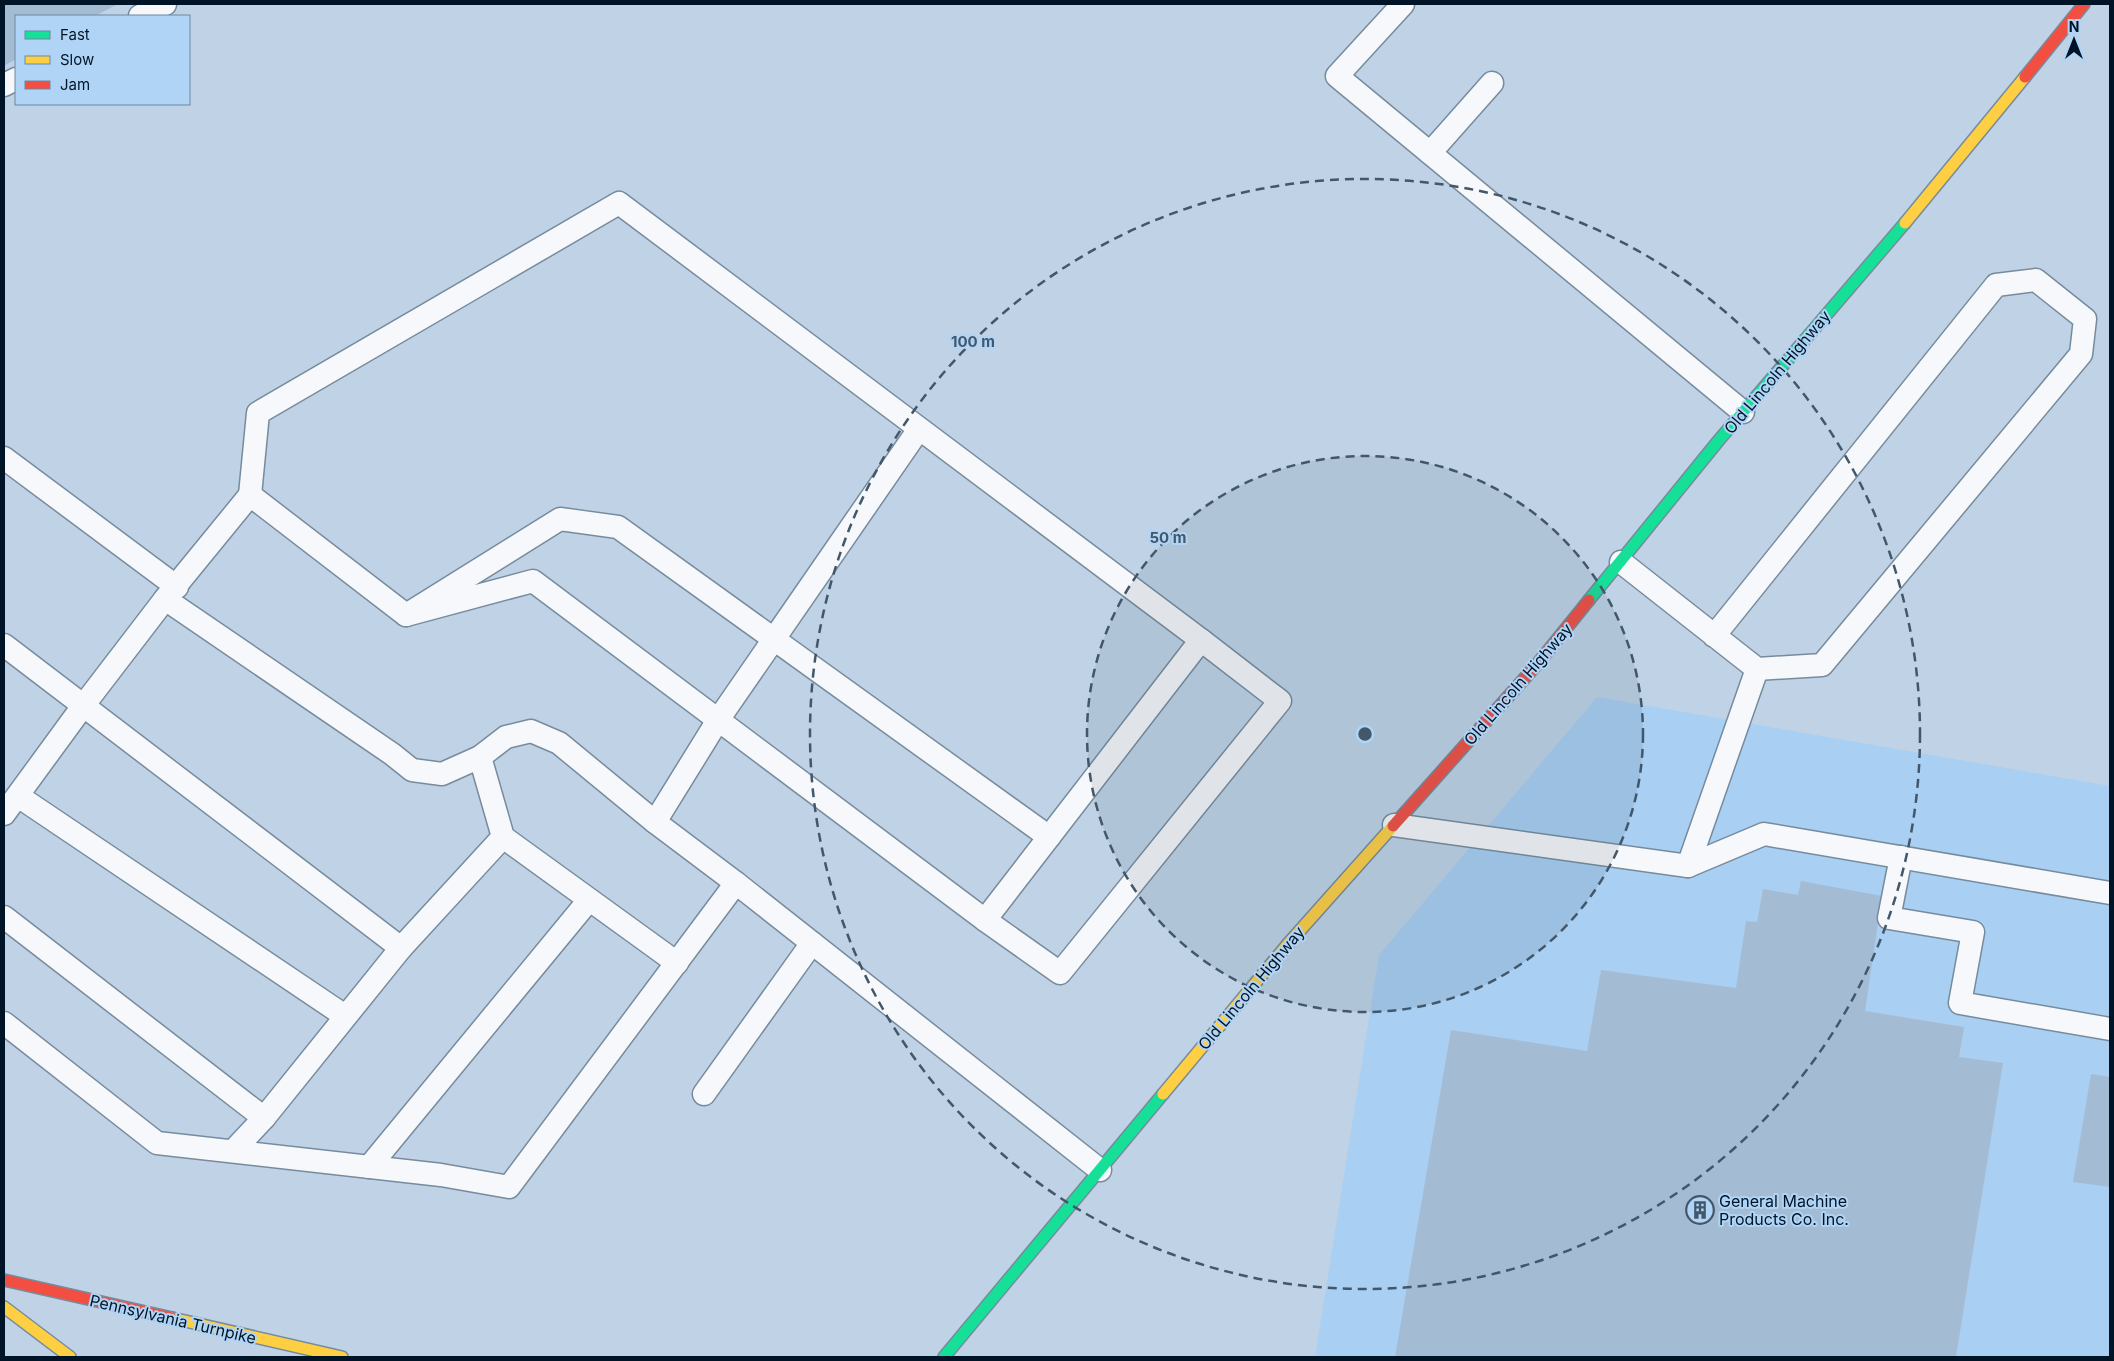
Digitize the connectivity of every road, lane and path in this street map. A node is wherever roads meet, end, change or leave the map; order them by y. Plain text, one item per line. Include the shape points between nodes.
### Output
1 (165, 4) edge
2 (1403, 4) edge
3 (2084, 4) edge
4 (142, 15) edge
5 (15, 79) edge
6 (1492, 83) dead end
7 (4, 85) edge
8 (1430, 153) junction
9 (1743, 412) junction
10 (919, 429) junction
11 (4, 458) edge
12 (250, 495) junction
13 (1621, 562) junction
14 (171, 593) junction
15 (406, 615) junction
16 (1714, 636) junction
17 (775, 640) junction
18 (1201, 640) junction
19 (4, 645) edge
20 (1757, 669) junction
21 (83, 706) junction
22 (718, 720) junction
23 (480, 757) junction
24 (18, 796) junction
25 (4, 814) edge
26 (655, 822) junction
27 (1394, 825) junction
28 (502, 837) junction
29 (1048, 837) junction
30 (1901, 857) junction
31 (1688, 866) junction
32 (736, 883) junction
33 (2110, 893) edge
34 (589, 900) junction
35 (4, 917) edge
36 (985, 920) junction
37 (812, 943) junction
38 (401, 948) junction
39 (677, 962) junction
40 (345, 1016) junction
41 (4, 1023) edge
42 (2110, 1029) edge
43 (704, 1094) dead end
44 (264, 1118) junction
45 (233, 1151) junction
46 (369, 1167) junction
47 (1100, 1170) junction
48 (4, 1280) edge
49 (4, 1307) edge
50 (70, 1357) edge
51 (342, 1357) edge
52 (944, 1357) edge

1 - 4 lane
2 - 8 lane via 1337,76
3 - 9 main road, Old Lincoln Highway via 1902,226
5 - 7 lane
6 - 8 lane
8 - 9 lane
9 - 13 main road, Old Lincoln Highway
10 - 12 lane via 619,203 258,413
10 - 17 lane
10 - 18 lane
11 - 14 lane
12 - 14 lane
12 - 15 lane
13 - 16 lane
13 - 27 main road, Old Lincoln Highway via 1539,662
14 - 21 lane
14 - 23 lane via 412,770 442,774
15 - 17 lane via 560,519 618,527
15 - 22 lane via 533,581
16 - 20 lane
16 - 20 lane via 1996,285 2036,280 2085,319 2081,354 1822,665
17 - 22 lane
17 - 29 lane
18 - 29 lane
18 - 36 lane via 1280,701 1060,973
19 - 21 lane
20 - 31 lane
21 - 24 lane
21 - 38 lane
22 - 26 lane
22 - 36 lane
23 - 26 lane via 506,737 531,731 559,743
23 - 28 lane
24 - 25 lane
24 - 40 lane
26 - 32 lane
27 - 31 lane
27 - 47 main road, Old Lincoln Highway via 1286,945
28 - 34 lane
28 - 38 lane
29 - 36 lane
30 - 31 lane via 1764,834
30 - 33 lane
30 - 42 lane via 1889,918 1973,932 1960,1003
32 - 37 lane
32 - 39 lane
34 - 39 lane
34 - 46 lane
35 - 44 lane
37 - 43 lane
37 - 47 lane
38 - 40 lane
39 - 46 lane via 509,1187
40 - 44 lane
41 - 45 lane via 157,1142
44 - 45 lane
45 - 46 lane
47 - 52 main road, Old Lincoln Highway
48 - 51 main road, Pennsylvania Turnpike
49 - 50 main road

